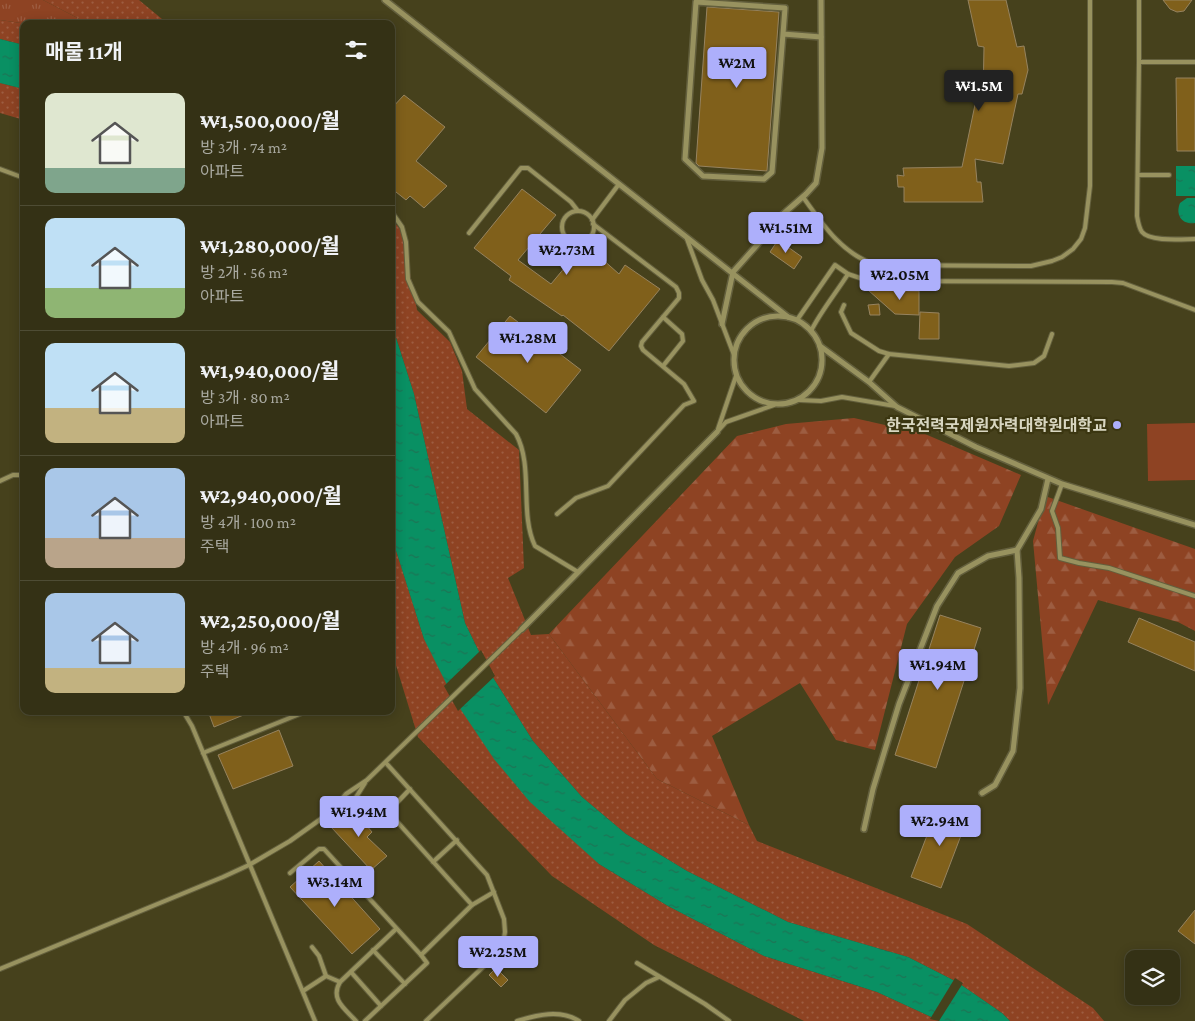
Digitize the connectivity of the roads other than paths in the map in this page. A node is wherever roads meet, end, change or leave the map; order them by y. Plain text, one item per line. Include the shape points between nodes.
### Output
1 (385, 0) edge
2 (821, 0) edge
3 (1090, 0) edge
4 (1139, 0) edge
5 (706, 1) edge
6 (783, 34) junction
7 (821, 37) junction
8 (1139, 62) junction
9 (1195, 62) edge
10 (0, 169) edge
11 (1138, 174) junction
12 (1169, 175) dead end
13 (20, 176) edge
14 (619, 184) junction
15 (803, 197) junction
16 (578, 211) junction
17 (395, 217) edge
18 (593, 222) junction
19 (468, 233) dead end
20 (687, 236) junction
21 (1195, 239) edge
22 (733, 272) junction
23 (848, 274) junction
24 (844, 305) dead end
25 (1195, 310) edge
26 (663, 317) junction
27 (788, 317) junction
28 (797, 320) junction
29 (722, 324) junction
30 (811, 331) junction
31 (1052, 334) dead end
32 (820, 346) junction
33 (889, 354) junction
34 (734, 355) junction
35 (663, 366) junction
36 (736, 376) junction
37 (869, 382) junction
38 (798, 400) junction
39 (774, 405) junction
40 (897, 407) junction
41 (717, 432) junction
42 (20, 474) edge
43 (1048, 479) junction
44 (0, 481) edge
45 (1062, 484) junction
46 (557, 514) dead end
47 (1195, 525) edge
48 (1017, 550) junction
49 (578, 572) junction
50 (1195, 596) edge
51 (522, 629) joint
52 (185, 715) edge
53 (297, 715) edge
54 (203, 753) junction
55 (386, 763) junction
56 (367, 780) junction
57 (410, 789) junction
58 (982, 793) dead end
59 (332, 811) junction
60 (864, 829) dead end
61 (457, 840) junction
62 (433, 862) junction
63 (249, 865) junction
64 (290, 874) dead end
65 (494, 892) junction
66 (472, 905) junction
67 (396, 929) junction
68 (312, 947) dead end
69 (374, 950) junction
70 (421, 955) junction
71 (637, 963) dead end
72 (0, 969) edge
73 (351, 972) junction
74 (326, 976) junction
75 (659, 977) junction
76 (340, 982) junction
77 (405, 984) junction
78 (303, 991) junction
79 (381, 1006) junction
80 (315, 1021) edge
81 (356, 1021) edge
82 (365, 1021) edge
83 (426, 1021) edge
84 (517, 1021) edge
85 (579, 1021) edge
86 (609, 1021) edge
87 (729, 1021) edge

1 - 14 street
2 - 7 street
3 - 15 lane via 1088,210 1081,239 1068,253 1031,266 876,265 841,245
4 - 8 lane
5 - 6 street via 785,8
5 - 6 street via 696,2 684,159 702,176 764,179 772,172
6 - 7 street
7 - 15 street via 822,148 816,182
8 - 9 lane
8 - 11 lane
10 - 13 lane
11 - 12 lane
11 - 21 lane via 1138,216 1143,233 1160,239
14 - 18 lane
14 - 20 street
15 - 22 street via 774,222
16 - 18 lane via 584,212
16 - 18 lane via 564,219 562,229 566,238 575,243 585,241 592,234
16 - 19 lane via 571,202 524,167
17 - 49 lane via 402,227 408,279 418,302 449,332 475,389 520,440 529,522 535,546
18 - 26 lane via 676,287 679,298
20 - 22 street
20 - 29 lane
22 - 27 street
22 - 29 street
23 - 25 lane via 869,281 1123,283
23 - 28 lane via 835,265
23 - 30 lane
24 - 33 lane via 842,312 851,333
26 - 35 lane via 684,337
26 - 35 lane via 641,346
27 - 28 street
27 - 34 street via 770,317 752,324 740,338
28 - 30 street
29 - 34 lane
30 - 32 street
31 - 33 lane via 1044,356 1034,363 1009,366
32 - 37 street
32 - 38 street via 821,371 809,393
33 - 37 lane
34 - 36 street
35 - 46 lane via 684,384 694,401 684,405 608,486 576,498
36 - 39 street via 751,396
36 - 41 lane
37 - 40 street
38 - 39 street
38 - 40 lane via 842,397
39 - 41 lane via 726,422
40 - 43 street
41 - 49 street
42 - 44 lane
43 - 45 street
43 - 48 street via 1041,509
45 - 47 street
45 - 50 lane via 1052,511 1058,528 1060,558 1108,568
48 - 58 street via 1020,688 1013,751 995,785
48 - 60 street via 988,556 958,573 937,606 899,704
49 - 51 street
51 - 55 lane
52 - 54 lane
53 - 54 lane
54 - 63 lane
55 - 56 lane
55 - 57 lane
56 - 59 lane via 346,794
56 - 59 lane via 353,802
57 - 61 lane
57 - 62 lane via 390,810
59 - 63 lane
61 - 62 lane
61 - 65 lane via 487,875
62 - 66 lane
63 - 72 lane
63 - 78 lane
64 - 67 lane via 319,849 324,849
65 - 66 lane
65 - 83 lane via 504,918 502,948
66 - 70 lane
67 - 69 lane
67 - 70 lane
68 - 74 lane
69 - 73 lane
69 - 77 lane
70 - 77 lane via 428,963
71 - 75 lane
73 - 76 lane
73 - 79 lane
74 - 76 lane
74 - 78 lane
75 - 86 lane via 625,1000
75 - 87 lane
76 - 81 lane via 336,996
77 - 79 lane
78 - 80 lane
79 - 82 lane
84 - 85 lane via 557,1014

